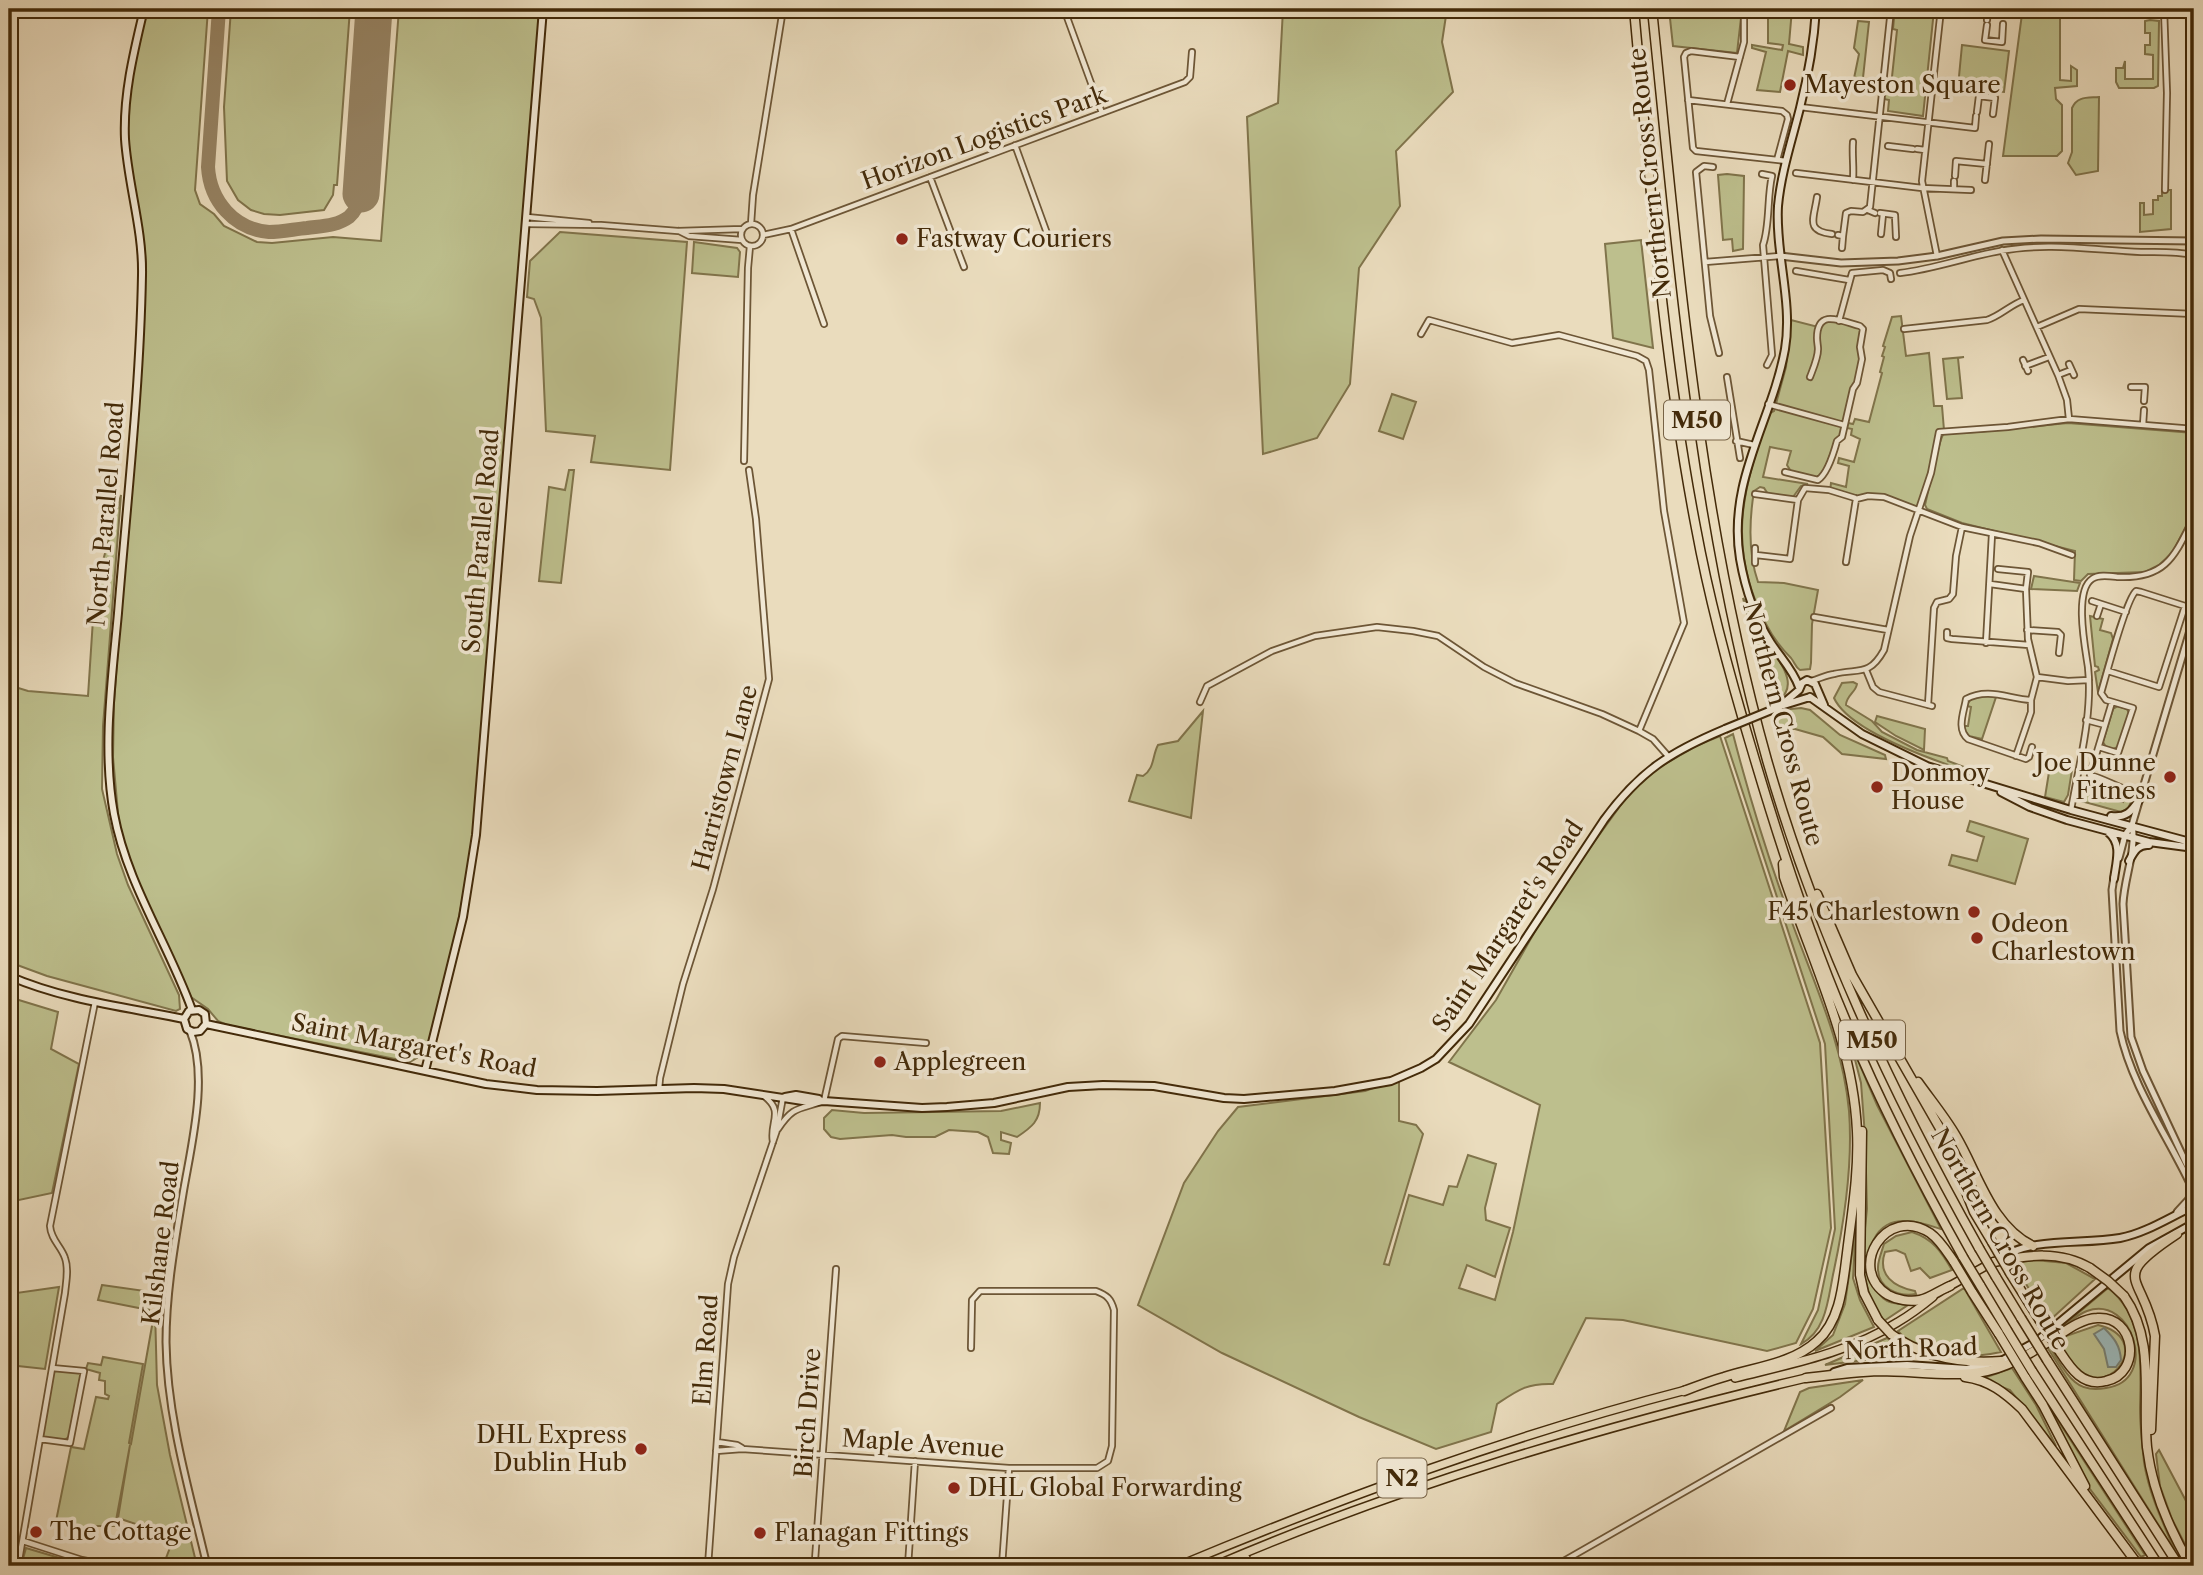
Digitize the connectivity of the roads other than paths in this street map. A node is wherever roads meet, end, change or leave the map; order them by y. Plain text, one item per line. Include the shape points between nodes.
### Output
1 (144, 9) edge
2 (543, 9) edge
3 (783, 9) edge
4 (1064, 9) edge
5 (1634, 9) edge
6 (1652, 9) edge
7 (1744, 9) edge
8 (1816, 9) edge
9 (1891, 9) edge
10 (1941, 9) edge
11 (1975, 9) edge
12 (2164, 9) edge
13 (1989, 10) edge
14 (2003, 24) dead end
15 (1192, 52) dead end
16 (1740, 57) junction
17 (1688, 100) junction
18 (1727, 104) junction
19 (1800, 107) junction
20 (1102, 113) junction
21 (1993, 114) dead end
22 (1879, 116) junction
23 (1928, 122) junction
24 (1853, 142) dead end
25 (1989, 144) dead end
26 (1015, 145) junction
27 (1882, 146) junction
28 (1925, 150) junction
29 (1777, 160) junction
30 (1786, 161) junction
31 (1987, 164) junction
32 (1713, 167) dead end
33 (1796, 173) dead end
34 (1762, 174) dead end
35 (930, 177) junction
36 (1853, 180) junction
37 (1985, 180) dead end
38 (1872, 183) junction
39 (1922, 188) junction
40 (1954, 189) junction
41 (1971, 190) dead end
42 (2165, 190) dead end
43 (1817, 197) dead end
44 (1868, 210) junction
45 (1879, 213) junction
46 (527, 220) junction
47 (751, 224) junction
48 (742, 229) junction
49 (791, 229) junction
50 (678, 231) junction
51 (1881, 234) dead end
52 (763, 235) junction
53 (1838, 235) junction
54 (1048, 236) dead end
55 (1896, 237) dead end
56 (742, 240) junction
57 (2194, 241) edge
58 (750, 246) junction
59 (1842, 248) dead end
60 (2002, 250) junction
61 (2194, 255) edge
62 (1780, 256) junction
63 (1937, 256) junction
64 (1763, 257) junction
65 (1705, 262) junction
66 (964, 267) dead end
67 (1796, 271) dead end
68 (1903, 271) dead end
69 (1891, 279) dead end
70 (1849, 281) junction
71 (2024, 300) junction
72 (2194, 314) edge
73 (1839, 321) junction
74 (824, 324) dead end
75 (2037, 327) junction
76 (1904, 329) dead end
77 (1421, 334) dead end
78 (1716, 340) junction
79 (1707, 342) dead end
80 (1718, 353) dead end
81 (2049, 357) junction
82 (1768, 365) dead end
83 (2025, 366) dead end
84 (2071, 370) dead end
85 (2057, 375) junction
86 (1727, 377) dead end
87 (1810, 377) dead end
88 (2131, 387) dead end
89 (2144, 401) dead end
90 (1768, 404) junction
91 (2144, 410) dead end
92 (2069, 419) junction
93 (1844, 425) junction
94 (2143, 425) junction
95 (2194, 429) edge
96 (1736, 440) junction
97 (1754, 445) junction
98 (1740, 458) dead end
99 (744, 461) dead end
100 (749, 470) dead end
101 (1785, 472) dead end
102 (1762, 487) dead end
103 (1856, 499) junction
104 (1798, 500) junction
105 (1919, 509) junction
106 (2194, 517) edge
107 (1962, 527) junction
108 (1993, 534) junction
109 (1755, 548) dead end
110 (1756, 555) junction
111 (2072, 555) dead end
112 (1846, 562) dead end
113 (1755, 563) dead end
114 (1998, 569) dead end
115 (1990, 584) junction
116 (2026, 589) junction
117 (2092, 601) dead end
118 (2101, 604) junction
119 (2126, 612) junction
120 (2097, 616) dead end
121 (1814, 617) dead end
122 (2194, 617) edge
123 (2027, 630) junction
124 (1888, 631) junction
125 (1947, 632) dead end
126 (1986, 643) junction
127 (2029, 645) junction
128 (2059, 653) dead end
129 (1866, 670) junction
130 (1792, 671) junction
131 (2108, 671) junction
132 (2037, 677) junction
133 (2089, 680) junction
134 (1812, 684) junction
135 (1799, 688) junction
136 (1808, 697) junction
137 (2031, 700) junction
138 (1200, 702) dead end
139 (2112, 702) junction
140 (1779, 707) junction
141 (1826, 707) junction
142 (2085, 720) junction
143 (2105, 725) junction
144 (1639, 731) junction
145 (2032, 747) dead end
146 (2099, 747) junction
147 (1668, 756) junction
148 (2016, 756) junction
149 (1983, 784) junction
150 (2124, 789) junction
151 (2133, 792) dead end
152 (2122, 797) dead end
153 (2139, 800) junction
154 (2071, 810) junction
155 (2088, 814) junction
156 (1787, 823) junction
157 (2132, 825) junction
158 (2102, 829) junction
159 (2125, 835) junction
160 (2133, 838) junction
161 (2194, 843) edge
162 (2182, 848) junction
163 (2194, 848) edge
164 (1783, 854) junction
165 (2129, 861) junction
166 (2114, 879) junction
167 (9, 976) edge
168 (1833, 988) junction
169 (96, 1002) junction
170 (192, 1010) junction
171 (184, 1019) junction
172 (205, 1027) junction
173 (190, 1031) junction
174 (926, 1044) dead end
175 (197, 1047) junction
176 (1902, 1062) junction
177 (425, 1071) junction
178 (659, 1089) junction
179 (762, 1095) junction
180 (783, 1097) junction
181 (824, 1101) junction
182 (787, 1115) junction
183 (777, 1130) junction
184 (773, 1143) junction
185 (2185, 1173) junction
186 (2194, 1180) edge
187 (2194, 1192) edge
188 (2194, 1206) edge
189 (2166, 1219) junction
190 (2194, 1223) edge
191 (2194, 1229) edge
192 (2181, 1231) junction
193 (2033, 1246) junction
194 (1994, 1262) junction
195 (836, 1269) dead end
196 (1950, 1286) junction
197 (2003, 1332) junction
198 (971, 1348) dead end
199 (2005, 1362) junction
200 (52, 1368) junction
201 (1928, 1373) junction
202 (2029, 1374) junction
203 (1806, 1378) junction
204 (1684, 1391) junction
205 (1831, 1408) dead end
206 (40, 1439) junction
207 (717, 1442) junction
208 (742, 1449) junction
209 (716, 1451) junction
210 (822, 1455) junction
211 (915, 1461) junction
212 (2150, 1461) junction
213 (1009, 1468) junction
214 (2106, 1521) junction
215 (1317, 1525) junction
216 (23, 1541) junction
217 (815, 1560) dead end
218 (18, 1566) edge
219 (113, 1566) edge
220 (207, 1566) edge
221 (708, 1566) edge
222 (908, 1566) edge
223 (1002, 1566) edge
224 (1178, 1566) edge
225 (1214, 1566) edge
226 (1232, 1566) edge
227 (1555, 1566) edge
228 (2139, 1566) edge
229 (2159, 1566) edge
230 (2179, 1566) edge
231 (2191, 1566) edge

1 - 170 main road, North Parallel Road via 126,108 125,139 142,274 109,781 129,869
2 - 46 main road, South Parallel Road
3 - 47 street
4 - 20 street
5 - 164 highway, Northern Cross Route / M50 via 1656,251 1693,515 1722,648
6 - 156 highway, Northern Cross Route / M50 via 1690,366 1714,526 1752,697
7 - 16 street
8 - 19 main road
9 - 22 street
10 - 23 street
11 - 13 street
12 - 42 street
13 - 14 street via 1985,40 2001,42
15 - 20 street, Horizon Logistics Park via 1188,80
16 - 17 street via 1686,53
16 - 18 street
17 - 18 street
17 - 29 street via 1696,151
18 - 29 street via 1787,115
19 - 22 street
19 - 30 main road
20 - 26 street, Horizon Logistics Park
21 - 23 street via 1994,98 1979,96 1975,128
22 - 23 street
22 - 27 street
23 - 28 street
24 - 36 street
25 - 31 street
26 - 35 street, Horizon Logistics Park
26 - 54 street
27 - 28 street
27 - 38 street
28 - 39 street
29 - 30 street
30 - 62 main road via 1778,210
31 - 37 street
31 - 40 street via 1956,161
32 - 65 street via 1696,172
33 - 36 street
34 - 64 street via 1772,176
35 - 49 street, Horizon Logistics Park
35 - 66 street
36 - 38 street
38 - 39 street
38 - 44 street
39 - 40 street
39 - 63 street
40 - 41 street
43 - 53 street via 1815,230
44 - 45 street
44 - 53 street via 1846,213
45 - 51 street
45 - 55 street via 1895,215
46 - 50 street
46 - 177 main road, South Parallel Road via 476,836 461,929
47 - 48 street
47 - 52 street via 761,228
48 - 50 street
48 - 56 street
49 - 52 street, Horizon Logistics Park
49 - 74 street
50 - 56 street
52 - 58 street via 761,242
53 - 59 street
56 - 58 street
57 - 63 street via 2011,240
58 - 99 street
60 - 61 street via 2098,247
60 - 68 street via 1926,270
60 - 71 street
62 - 63 street via 1841,262
62 - 64 street
62 - 90 main road via 1786,333
64 - 65 street
64 - 82 street via 1772,355
65 - 78 street
67 - 70 street
69 - 70 street via 1883,270 1854,272
70 - 73 street
71 - 75 street
71 - 76 street via 1987,320
72 - 75 street via 2079,309
73 - 87 street via 1829,318 1820,323
73 - 93 street via 1860,326 1864,333 1863,359
75 - 81 street
77 - 144 street via 1429,320 1512,343 1559,335 1646,361 1664,511 1684,619
78 - 79 street
78 - 80 street
81 - 83 street
81 - 85 street
84 - 85 street
85 - 92 street
86 - 96 street
88 - 89 street via 2145,387
90 - 93 street
90 - 97 main road
91 - 94 street
92 - 94 street
92 - 105 street via 1939,432
93 - 101 street via 1822,479
94 - 95 street
96 - 97 street
96 - 98 street
97 - 130 main road via 1738,510 1739,556 1757,617
100 - 178 street, Harristown Lane via 769,679 683,984
102 - 104 street via 1758,495
103 - 104 street via 1805,488
103 - 105 street via 1884,497
103 - 112 street
104 - 110 street via 1790,559
105 - 107 street
105 - 124 street
106 - 133 street via 2180,547 2161,569 2140,576 2098,576 2087,584 2082,596
107 - 108 street
107 - 129 street via 1953,594 1934,608 1930,705 1879,692
108 - 111 street
108 - 115 street
109 - 110 street
110 - 113 street
114 - 116 street via 2028,572
115 - 116 street
115 - 126 street
116 - 123 street
117 - 118 street
118 - 119 street
118 - 120 street
119 - 131 street
119 - 131 street via 2136,592 2185,606 2159,687
121 - 124 street
122 - 153 street
123 - 127 street
123 - 128 street via 2058,632
124 - 129 street via 1877,663
125 - 126 street via 1947,638
126 - 127 street
127 - 132 street
129 - 134 street via 1835,673
130 - 134 main road
130 - 135 main road
131 - 139 street via 2101,693
132 - 133 street
132 - 137 street
133 - 142 street
134 - 135 main road, Saint Margaret's Road
134 - 136 main road
134 - 141 main road
135 - 136 main road
135 - 140 main road, Saint Margaret's Road
136 - 140 main road, Saint Margaret's Road
136 - 141 main road
137 - 148 street
137 - 148 street via 1990,693 1966,699 1962,734
138 - 144 street via 1207,686 1272,651 1315,636 1377,627 1438,636 1498,675
139 - 143 street
139 - 146 street via 2133,708 2118,753
140 - 147 main road, Saint Margaret's Road, bridge
141 - 149 main road via 1887,748
142 - 143 street
142 - 154 street
143 - 146 street
144 - 147 street
145 - 148 street via 2026,759
146 - 150 street via 2090,775
147 - 181 main road, Saint Margaret's Road via 1640,777 1604,820 1461,1034 1436,1059 1391,1081 1252,1099 1128,1084 1068,1087 994,1103 942,1107
149 - 154 main road
149 - 158 main road via 2030,807
150 - 151 street
150 - 152 street
153 - 155 main road via 2121,817
153 - 157 street
154 - 155 main road
155 - 157 main road
156 - 176 highway via 1852,975
156 - 230 highway, Northern Cross Route / M50, bridge via 1831,944 1917,1133 1996,1278
157 - 159 street
157 - 160 street
157 - 161 main road
158 - 159 main road
158 - 166 main road via 2116,842
159 - 160 main road
159 - 166 street
160 - 162 main road
160 - 165 street
162 - 163 main road
162 - 165 main road via 2144,845 2134,850
164 - 168 highway, Northern Cross Route / M50
164 - 204 highway via 1784,877 1841,1035 1851,1080 1856,1176 1844,1272 1829,1329 1803,1352
165 - 186 street via 2123,904 2131,1037
166 - 185 street via 2123,1045
167 - 169 main road via 33,987
168 - 197 highway, Northern Cross Route / M50, bridge via 1894,1127
168 - 199 highway, bridge via 1858,1089 1860,1275 1867,1300 1878,1320 1907,1346 1957,1361
169 - 171 main road
169 - 200 street via 50,1226 67,1265
170 - 171 main road
170 - 172 main road via 205,1014
171 - 173 main road
172 - 173 main road
172 - 175 street, Kilshane Road
172 - 177 main road, Saint Margaret's Road
173 - 175 street, Kilshane Road
174 - 181 street via 842,1036
175 - 220 street, Kilshane Road via 195,1114 170,1274 166,1341 176,1428
176 - 193 highway, M50 via 1955,1133 1997,1213 2021,1240
176 - 199 highway, M50, bridge via 1942,1132 1974,1212 2010,1273 2039,1319 2060,1353 2079,1377 2098,1382 2123,1372 2131,1354 2121,1326 2106,1319 2086,1321 2061,1334
177 - 178 main road, Saint Margaret's Road via 537,1090
178 - 179 main road, Saint Margaret's Road via 724,1089
179 - 180 main road, Saint Margaret's Road
179 - 184 street, Elm Road via 775,1108
180 - 181 main road, Saint Margaret's Road
180 - 182 street
180 - 183 street, Elm Road
181 - 182 street
182 - 183 street, Elm Road
183 - 184 street, Elm Road
184 - 207 street, Elm Road via 728,1284
185 - 187 street
185 - 189 street via 2190,1197
188 - 189 main road, North Road
189 - 193 main road, North Road via 2124,1237
190 - 192 main road, North Road
191 - 192 street, North Road
192 - 199 main road, North Road via 2160,1241
192 - 212 highway via 2141,1260 2134,1276 2155,1336
193 - 194 main road, North Road
194 - 196 highway, North Road / N2
194 - 212 highway, bridge via 2040,1255 2073,1260 2124,1296 2145,1343
195 - 210 street, Birch Drive
196 - 197 highway, bridge via 1922,1300 1890,1296 1872,1275 1874,1246 1895,1227 1913,1226 1931,1233
196 - 204 highway, North Road / N2 via 1897,1323 1854,1344
197 - 202 highway, bridge
198 - 213 street, Maple Avenue via 972,1300 980,1291 1096,1291 1111,1300 1112,1446 1108,1461 1097,1468
199 - 201 highway via 1987,1371
199 - 203 main road, North Road via 1967,1369 1847,1368
200 - 206 street
200 - 206 street via 84,1371 70,1443
201 - 203 highway via 1880,1371
201 - 214 highway via 1985,1381 2007,1394
202 - 214 highway
202 - 229 highway, Northern Cross Route
203 - 215 highway, N2 via 1570,1438
204 - 224 highway, N2 via 1401,1479
205 - 227 street
206 - 216 street
207 - 208 street, Maple Avenue
207 - 209 street, Elm Road
208 - 209 street, Maple Avenue
208 - 210 street, Maple Avenue
209 - 221 street, Elm Road
210 - 211 street, Maple Avenue
210 - 217 street, Birch Drive
211 - 213 street, Maple Avenue
211 - 222 street
212 - 231 highway via 2158,1498
213 - 223 street
214 - 228 highway
215 - 225 highway, N2
215 - 226 highway
216 - 218 street
216 - 219 street

